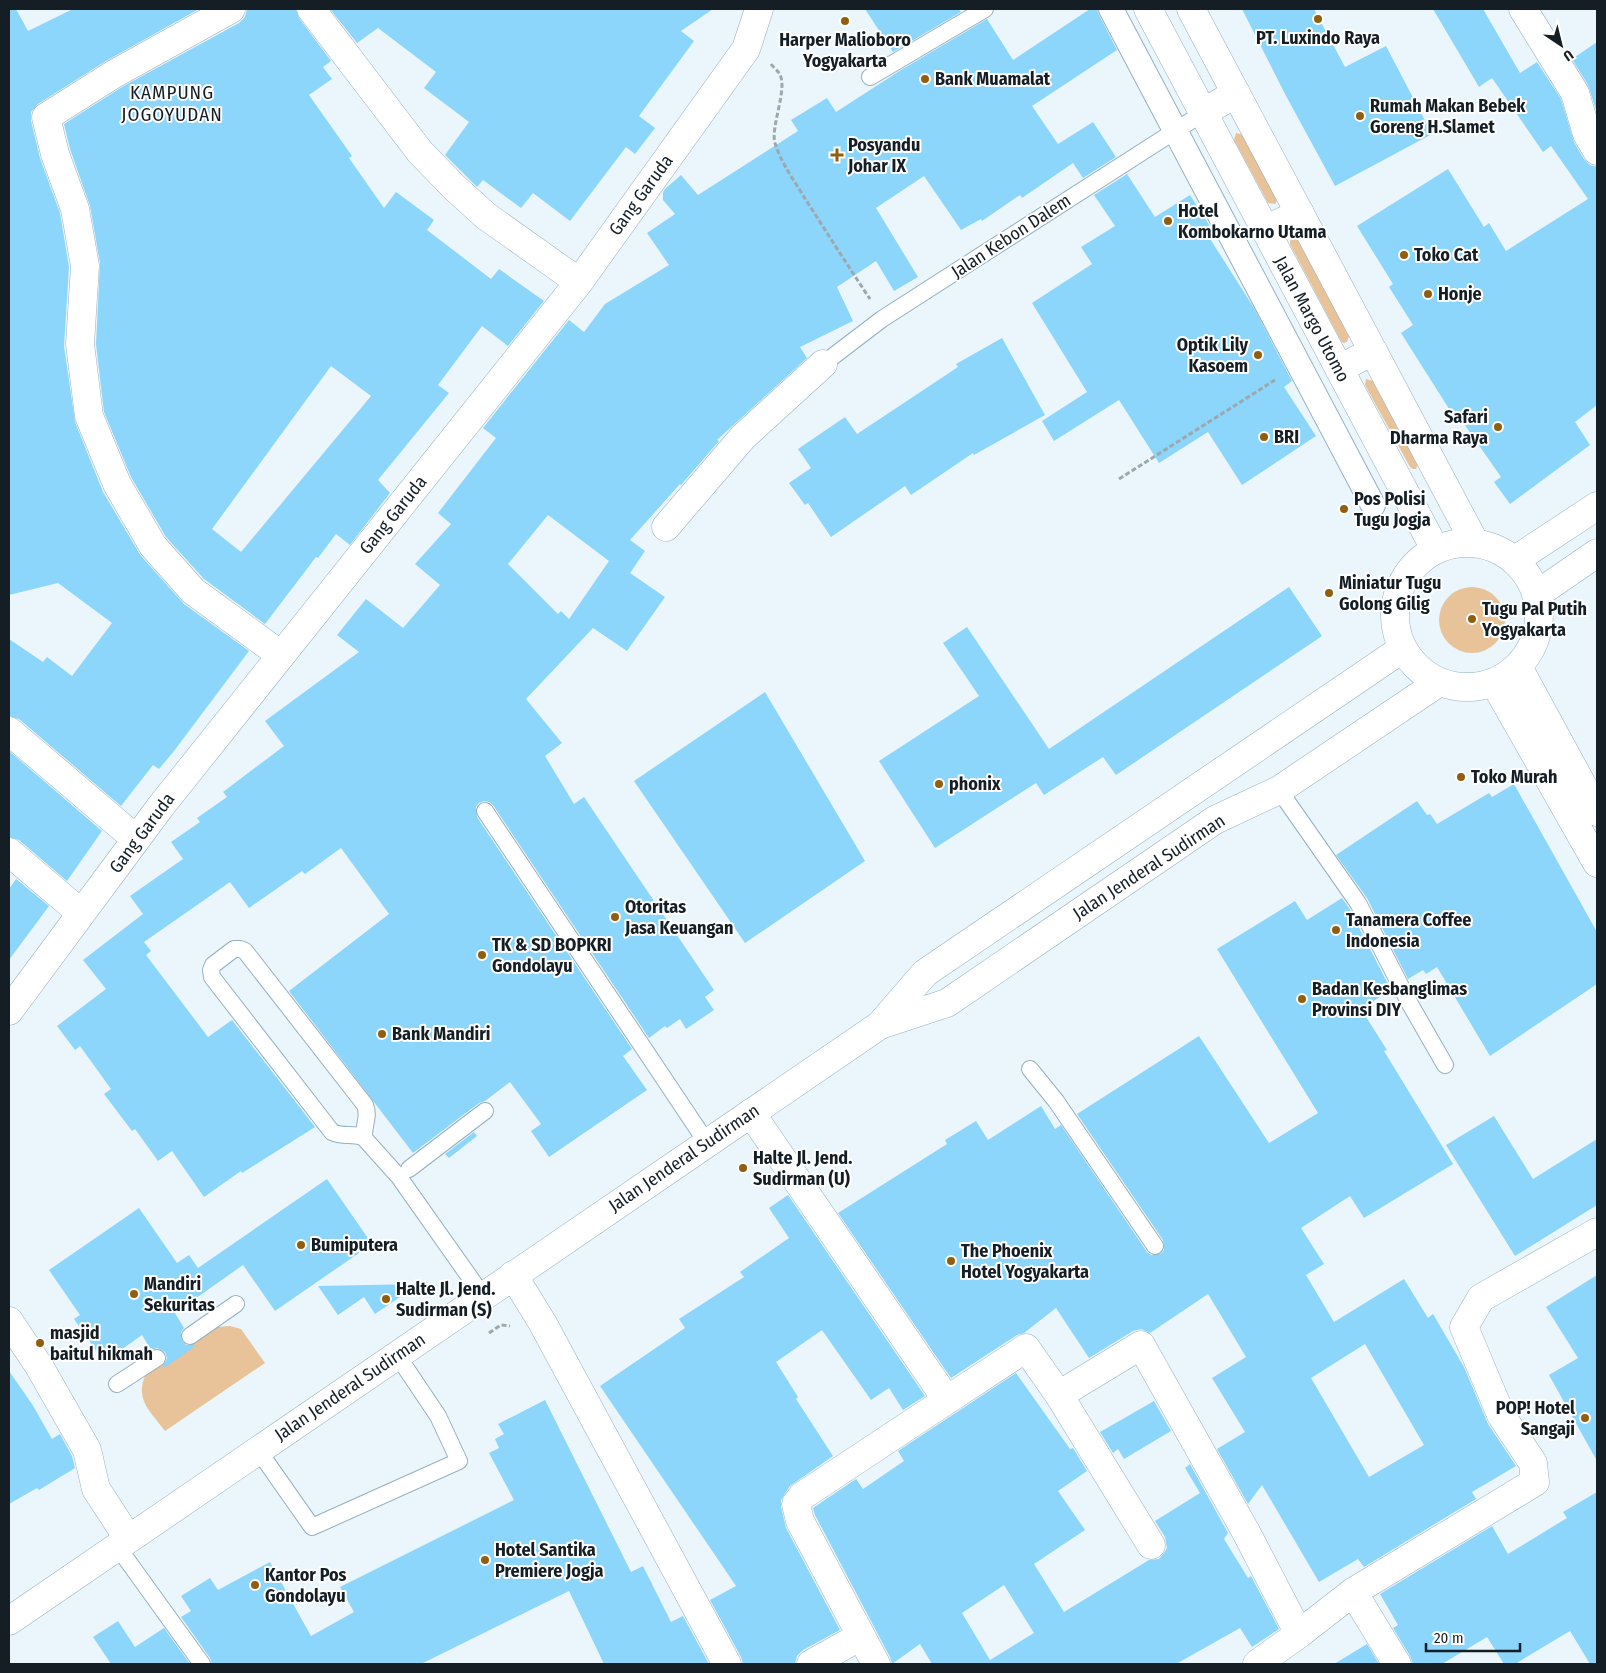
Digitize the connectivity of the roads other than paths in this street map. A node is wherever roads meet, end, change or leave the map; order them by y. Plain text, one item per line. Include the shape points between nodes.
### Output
1 (231, 9) edge
2 (312, 9) edge
3 (759, 9) edge
4 (985, 9) edge
5 (1111, 9) edge
6 (1148, 9) edge
7 (1191, 9) edge
8 (1523, 9) edge
9 (870, 77) dead end
10 (1236, 93) junction
11 (1203, 113) junction
12 (1175, 130) junction
13 (1597, 151) edge
14 (1300, 213) junction
15 (1266, 230) junction
16 (579, 282) junction
17 (1373, 350) junction
18 (823, 364) joint
19 (1339, 369) junction
20 (1373, 505) dead end
21 (1597, 506) edge
22 (666, 527) dead end
23 (1475, 543) junction
24 (1435, 549) junction
25 (1597, 553) edge
26 (1515, 560) junction
27 (1536, 595) junction
28 (1402, 649) junction
29 (281, 655) junction
30 (1518, 667) junction
31 (1494, 682) junction
32 (1438, 683) junction
33 (9, 731) edge
34 (1279, 790) junction
35 (485, 811) dead end
36 (1597, 812) edge
37 (136, 839) junction
38 (1109, 847) junction
39 (9, 852) edge
40 (1597, 863) edge
41 (1130, 878) junction
42 (81, 914) junction
43 (9, 1011) edge
44 (880, 1025) junction
45 (1445, 1065) dead end
46 (1030, 1069) dead end
47 (485, 1111) dead end
48 (751, 1113) junction
49 (364, 1138) junction
50 (707, 1143) junction
51 (409, 1169) dead end
52 (1597, 1232) edge
53 (1155, 1246) dead end
54 (513, 1275) junction
55 (483, 1296) junction
56 (236, 1304) dead end
57 (9, 1321) edge
58 (190, 1336) dead end
59 (397, 1355) junction
60 (157, 1358) dead end
61 (117, 1384) dead end
62 (1059, 1395) junction
63 (947, 1400) junction
64 (258, 1450) junction
65 (122, 1542) junction
66 (1151, 1546) dead end
67 (1353, 1592) junction
68 (12, 1617) edge
69 (1299, 1634) junction
70 (861, 1636) junction
71 (202, 1664) edge
72 (728, 1664) edge
73 (810, 1664) edge
74 (876, 1664) edge
75 (1257, 1664) edge
76 (1397, 1664) edge

1 - 29 street via 114,74 46,117 55,154 75,209 85,266 80,344 89,416 117,484 153,546 193,591
2 - 16 street via 420,152 455,188 486,216
3 - 16 street, Gang Garuda via 746,49
4 - 9 lane
5 - 12 street
6 - 11 street, Jalan Margo Utomo
7 - 10 street
8 - 13 street via 1575,93 1587,134
10 - 11 street
10 - 14 street
11 - 12 lane, Jalan Kebon Dalem
11 - 15 street, Jalan Margo Utomo
12 - 18 lane, Jalan Kebon Dalem via 882,319
12 - 20 street
14 - 15 street
14 - 17 street
15 - 19 street, Jalan Margo Utomo
16 - 29 street, Gang Garuda
17 - 19 street
17 - 23 street
18 - 22 street via 743,437
19 - 24 street, Jalan Margo Utomo
21 - 26 street
23 - 24 street
23 - 26 street
24 - 28 street via 1404,579 1396,600 1395,625
25 - 27 street
26 - 27 street via 1528,576
27 - 30 street via 1539,609 1537,632
28 - 32 street via 1417,669
28 - 38 street, Jalan Jenderal Sudirman
29 - 37 street, Gang Garuda
30 - 31 street
30 - 36 street
31 - 32 street via 1463,688
31 - 40 street
32 - 34 street, Jalan Jenderal Sudirman
33 - 37 street
34 - 41 street, Jalan Jenderal Sudirman via 1215,820
34 - 45 lane via 1358,903
35 - 50 lane
37 - 42 street, Gang Garuda
38 - 41 street
38 - 44 street, Jalan Jenderal Sudirman via 925,973
39 - 42 street
41 - 44 street, Jalan Jenderal Sudirman via 947,1003
42 - 43 street, Gang Garuda
44 - 48 street, Jalan Jenderal Sudirman
46 - 53 lane via 1056,1101
47 - 51 lane
48 - 50 street, Jalan Jenderal Sudirman
48 - 63 street
49 - 49 lane via 368,1117 365,1105 245,951 234,949 213,966 212,977 332,1132 343,1136 358,1134
49 - 55 lane via 400,1177
50 - 54 street, Jalan Jenderal Sudirman
52 - 67 street via 1481,1298 1464,1327 1502,1415 1533,1463 1535,1482
54 - 55 street, Jalan Jenderal Sudirman
54 - 72 street via 542,1322
55 - 59 street, Jalan Jenderal Sudirman
56 - 58 lane
57 - 65 street via 88,1450 96,1489
59 - 64 street, Jalan Jenderal Sudirman
59 - 64 lane via 438,1416 459,1461 312,1527
60 - 61 lane
62 - 63 street via 1026,1348
62 - 66 street
62 - 69 street via 1141,1345
63 - 70 street via 802,1496 796,1504 800,1520
64 - 65 street, Jalan Jenderal Sudirman
65 - 68 street, Jalan Jenderal Sudirman
65 - 71 lane
67 - 69 street
67 - 76 street
69 - 75 street
70 - 73 street
70 - 74 street

